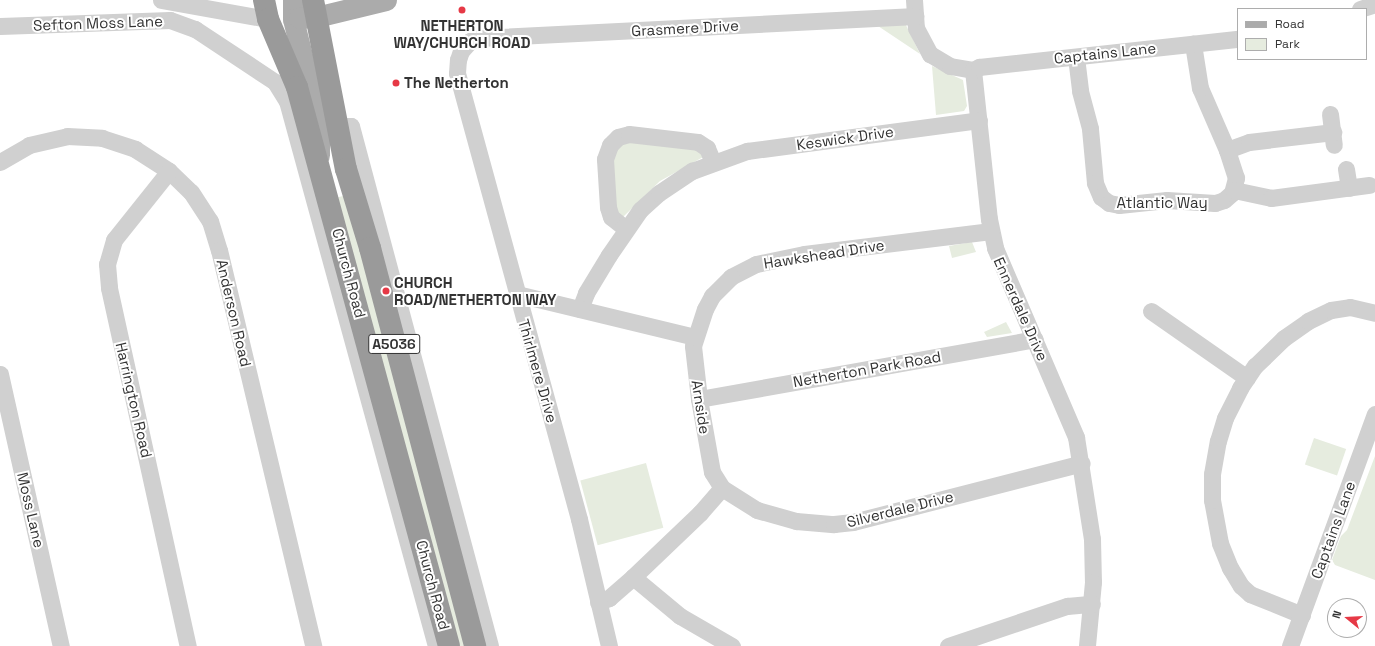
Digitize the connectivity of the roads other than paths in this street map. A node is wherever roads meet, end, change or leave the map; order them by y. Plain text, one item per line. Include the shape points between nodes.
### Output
1 (161, 0) edge
2 (386, 0) edge
3 (1375, 4) edge
4 (288, 8) edge
5 (914, 8) edge
6 (1363, 8) edge
7 (0, 26) edge
8 (1237, 39) edge
9 (1193, 44) junction
10 (461, 51) joint
11 (1076, 57) junction
12 (973, 70) junction
13 (275, 82) joint
14 (1330, 114) dead end
15 (979, 120) junction
16 (337, 126) junction
17 (1227, 150) junction
18 (0, 162) edge
19 (713, 162) junction
20 (1346, 169) dead end
21 (169, 171) junction
22 (1369, 185) dead end
23 (1349, 188) junction
24 (1234, 190) junction
25 (626, 229) junction
26 (991, 231) junction
27 (517, 294) junction
28 (580, 309) junction
29 (1151, 311) dead end
30 (1375, 313) edge
31 (695, 337) junction
32 (1035, 339) junction
33 (0, 374) edge
34 (1247, 378) junction
35 (699, 399) junction
36 (1375, 414) edge
37 (1082, 463) junction
38 (722, 488) junction
39 (634, 577) junction
40 (598, 602) junction
41 (1092, 604) junction
42 (1302, 615) junction
43 (61, 646) edge
44 (188, 646) edge
45 (313, 646) edge
46 (436, 646) edge
47 (450, 646) edge
48 (475, 646) edge
49 (490, 646) edge
50 (609, 646) edge
51 (732, 646) edge
52 (948, 646) edge
53 (1087, 646) edge
54 (1290, 646) edge

1 - 4 street via 235,14
2 - 4 main road
3 - 6 street
4 - 16 highway, Church Road / A5036 via 320,40
4 - 47 highway, Church Road / A5036 via 297,87
5 - 10 street, Grasmere Drive via 480,38 470,41
5 - 12 street via 919,37 930,54 950,66
7 - 13 street, Sefton Moss Lane via 170,20 195,29
8 - 9 street, Captains Lane
9 - 11 street, Captains Lane
9 - 17 street via 1200,88
10 - 27 street, Thirlmere Drive via 458,72
11 - 12 street, Captains Lane via 979,67
11 - 24 street, Atlantic Way via 1081,99 1090,129 1095,183 1098,193 1105,200 1120,205 1167,200 1215,203 1224,200
12 - 15 street, Ennerdale Drive
13 - 46 street, Church Road via 287,100
14 - 17 street via 1333,138 1249,142
15 - 19 street, Keswick Drive via 747,151
15 - 26 street, Ennerdale Drive
16 - 48 highway, Church Road / A5036 via 346,169 370,248
16 - 49 street via 351,126
17 - 24 street via 1235,172
18 - 21 street, Anderson Road via 30,145 67,136 102,138 129,147
19 - 25 street, Keswick Drive via 692,171 659,192 640,210
19 - 25 street via 707,148 698,142 629,134 618,137 610,145 605,159 608,200 611,217
20 - 23 street
21 - 44 street, Harrington Road via 114,240 107,264 109,288
21 - 45 street, Anderson Road via 191,192 210,221 219,250
22 - 23 street
23 - 24 street via 1271,198
25 - 28 street, Keswick Drive via 586,293
26 - 31 street, Hawkshead Drive via 804,254 756,264 731,277 712,296 699,322
26 - 32 street, Ennerdale Drive via 998,258
27 - 28 street
27 - 40 street, Thirlmere Drive via 579,519
28 - 31 street
29 - 34 street
30 - 34 street via 1359,308 1340,308 1316,317 1272,348
31 - 35 street, Arnside via 693,357
32 - 35 street, Netherton Park Road
32 - 37 street, Ennerdale Drive via 1070,422
33 - 43 street, Moss Lane
34 - 42 street via 1225,418 1216,450 1212,488 1217,528 1227,561 1241,586 1254,596
35 - 38 street, Arnside via 709,462
36 - 42 street, Captains Lane
37 - 38 street, Silverdale Drive via 853,522 834,524 814,524 775,516 742,502
37 - 41 street, Ennerdale Drive via 1092,539
38 - 39 street
39 - 40 street via 609,598
39 - 51 street via 680,616
40 - 50 street, Thirlmere Drive
41 - 52 street via 1067,606
41 - 53 street, Ennerdale Drive
42 - 54 street, Captains Lane

